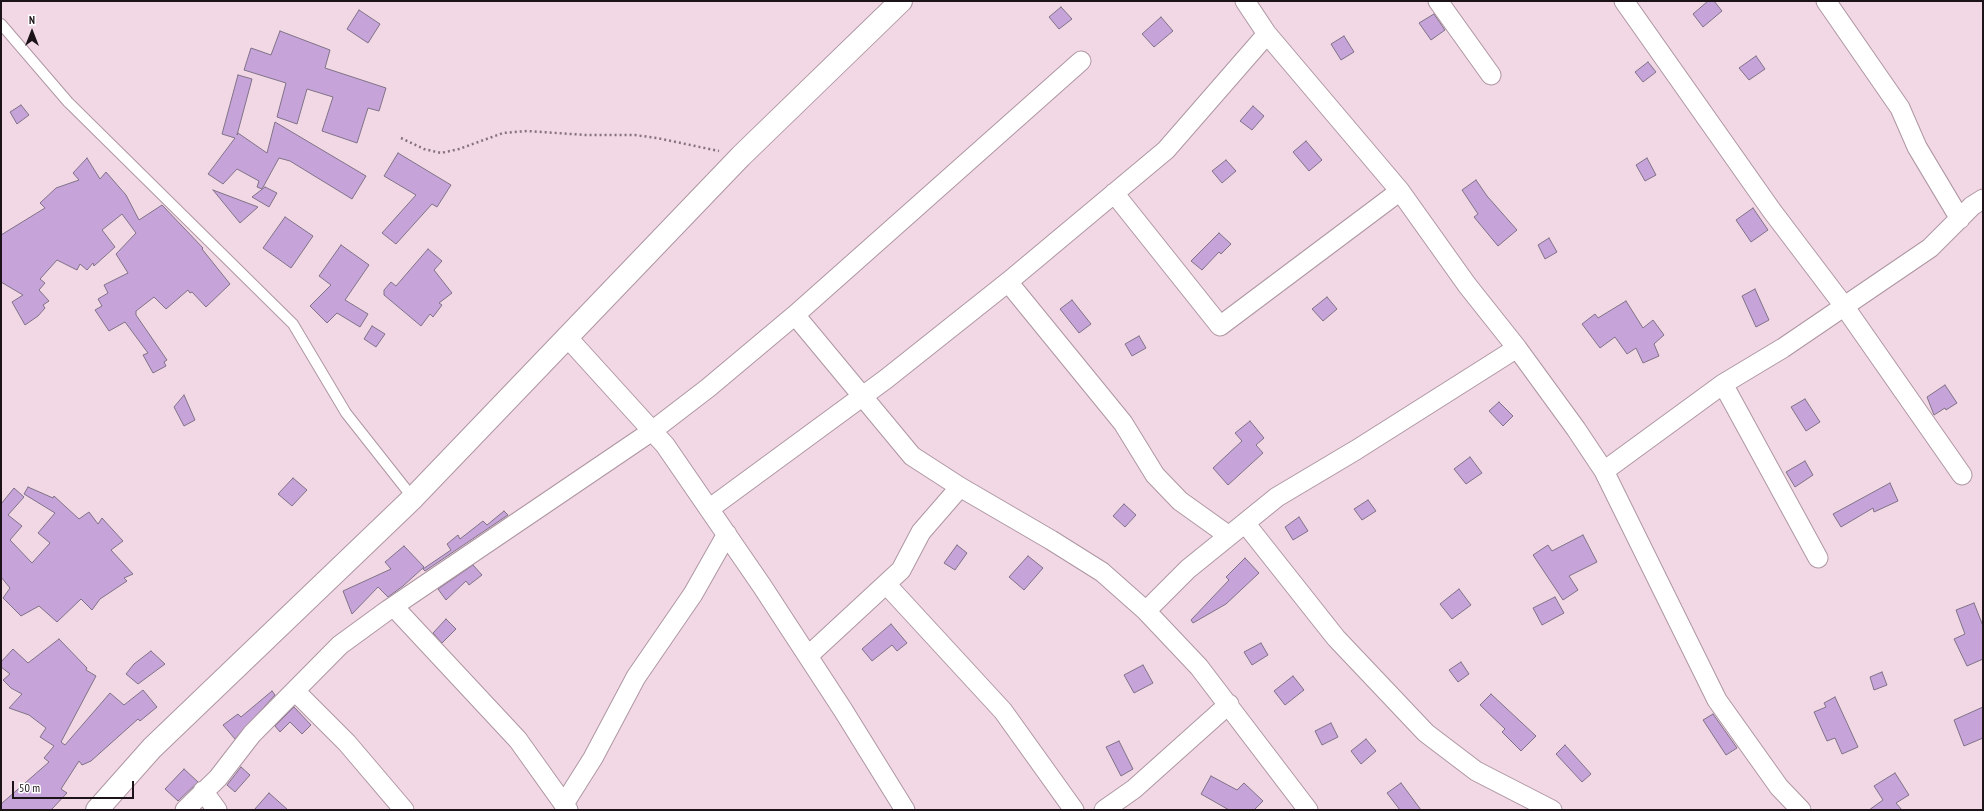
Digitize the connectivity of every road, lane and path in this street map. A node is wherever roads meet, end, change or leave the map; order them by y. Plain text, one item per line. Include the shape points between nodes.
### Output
1 (901, 1) edge
2 (1244, 1) edge
3 (1438, 1) edge
4 (1624, 1) edge
5 (1826, 1) edge
6 (1, 24) edge
7 (1267, 34) junction
8 (1081, 61) dead end
9 (1491, 75) dead end
10 (402, 138) dead end
11 (741, 156) junction
12 (1400, 192) junction
13 (1114, 193) junction
14 (1983, 199) edge
15 (1960, 219) junction
16 (1008, 282) junction
17 (1844, 306) junction
18 (795, 315) junction
19 (567, 337) junction
20 (1517, 348) junction
21 (1723, 384) junction
22 (861, 397) junction
23 (652, 431) junction
24 (1604, 470) junction
25 (1962, 475) dead end
26 (960, 487) junction
27 (413, 498) junction
28 (710, 509) junction
29 (1245, 523) junction
30 (727, 534) junction
31 (1229, 536) junction
32 (1818, 558) dead end
33 (886, 584) junction
34 (394, 608) junction
35 (1146, 611) junction
36 (808, 656) junction
37 (295, 691) junction
38 (1229, 704) junction
39 (203, 792) junction
40 (566, 807) edge
41 (97, 810) edge
42 (185, 810) edge
43 (217, 810) edge
44 (404, 810) edge
45 (905, 810) edge
46 (1074, 810) edge
47 (1104, 810) edge
48 (1308, 810) edge
49 (1552, 810) edge
50 (1801, 810) edge

1 - 11 highway
2 - 7 street
3 - 9 street
4 - 17 street via 1772,211
5 - 15 street via 1900,108 1917,147
6 - 27 lane via 68,102 293,324 346,413
7 - 12 street
7 - 13 street via 1166,150
8 - 18 street
10 - 11 path via 424,149 441,153 503,133 527,131 586,136 635,135
11 - 19 highway
12 - 13 street via 1220,326
12 - 20 street via 1467,285
13 - 16 street
14 - 15 street
15 - 17 street via 1930,248
16 - 22 street
16 - 31 street via 1122,423 1155,475 1180,501
17 - 21 street via 1783,348
17 - 25 street
18 - 22 street
18 - 23 street
19 - 23 street
19 - 27 highway
20 - 24 street
20 - 29 street via 1356,450 1276,497
21 - 24 street
21 - 32 street
22 - 26 street via 912,456
22 - 28 street
23 - 28 street via 666,445
23 - 34 street
24 - 50 street via 1717,700 1779,787
26 - 33 street via 921,532 901,570
26 - 35 street via 1102,572
27 - 41 highway via 152,748
28 - 30 street
29 - 31 street
29 - 49 street via 1336,638 1426,733 1476,771
30 - 36 street
30 - 40 street via 693,594 636,677
31 - 35 street via 1188,569
33 - 36 street
33 - 46 street via 1003,711
34 - 37 street via 340,645
34 - 40 street via 518,740
35 - 38 street via 1199,667
36 - 45 street
37 - 39 street via 252,734 218,778
37 - 44 street via 347,743
38 - 47 street via 1134,789
38 - 48 street
39 - 42 street
39 - 43 street

